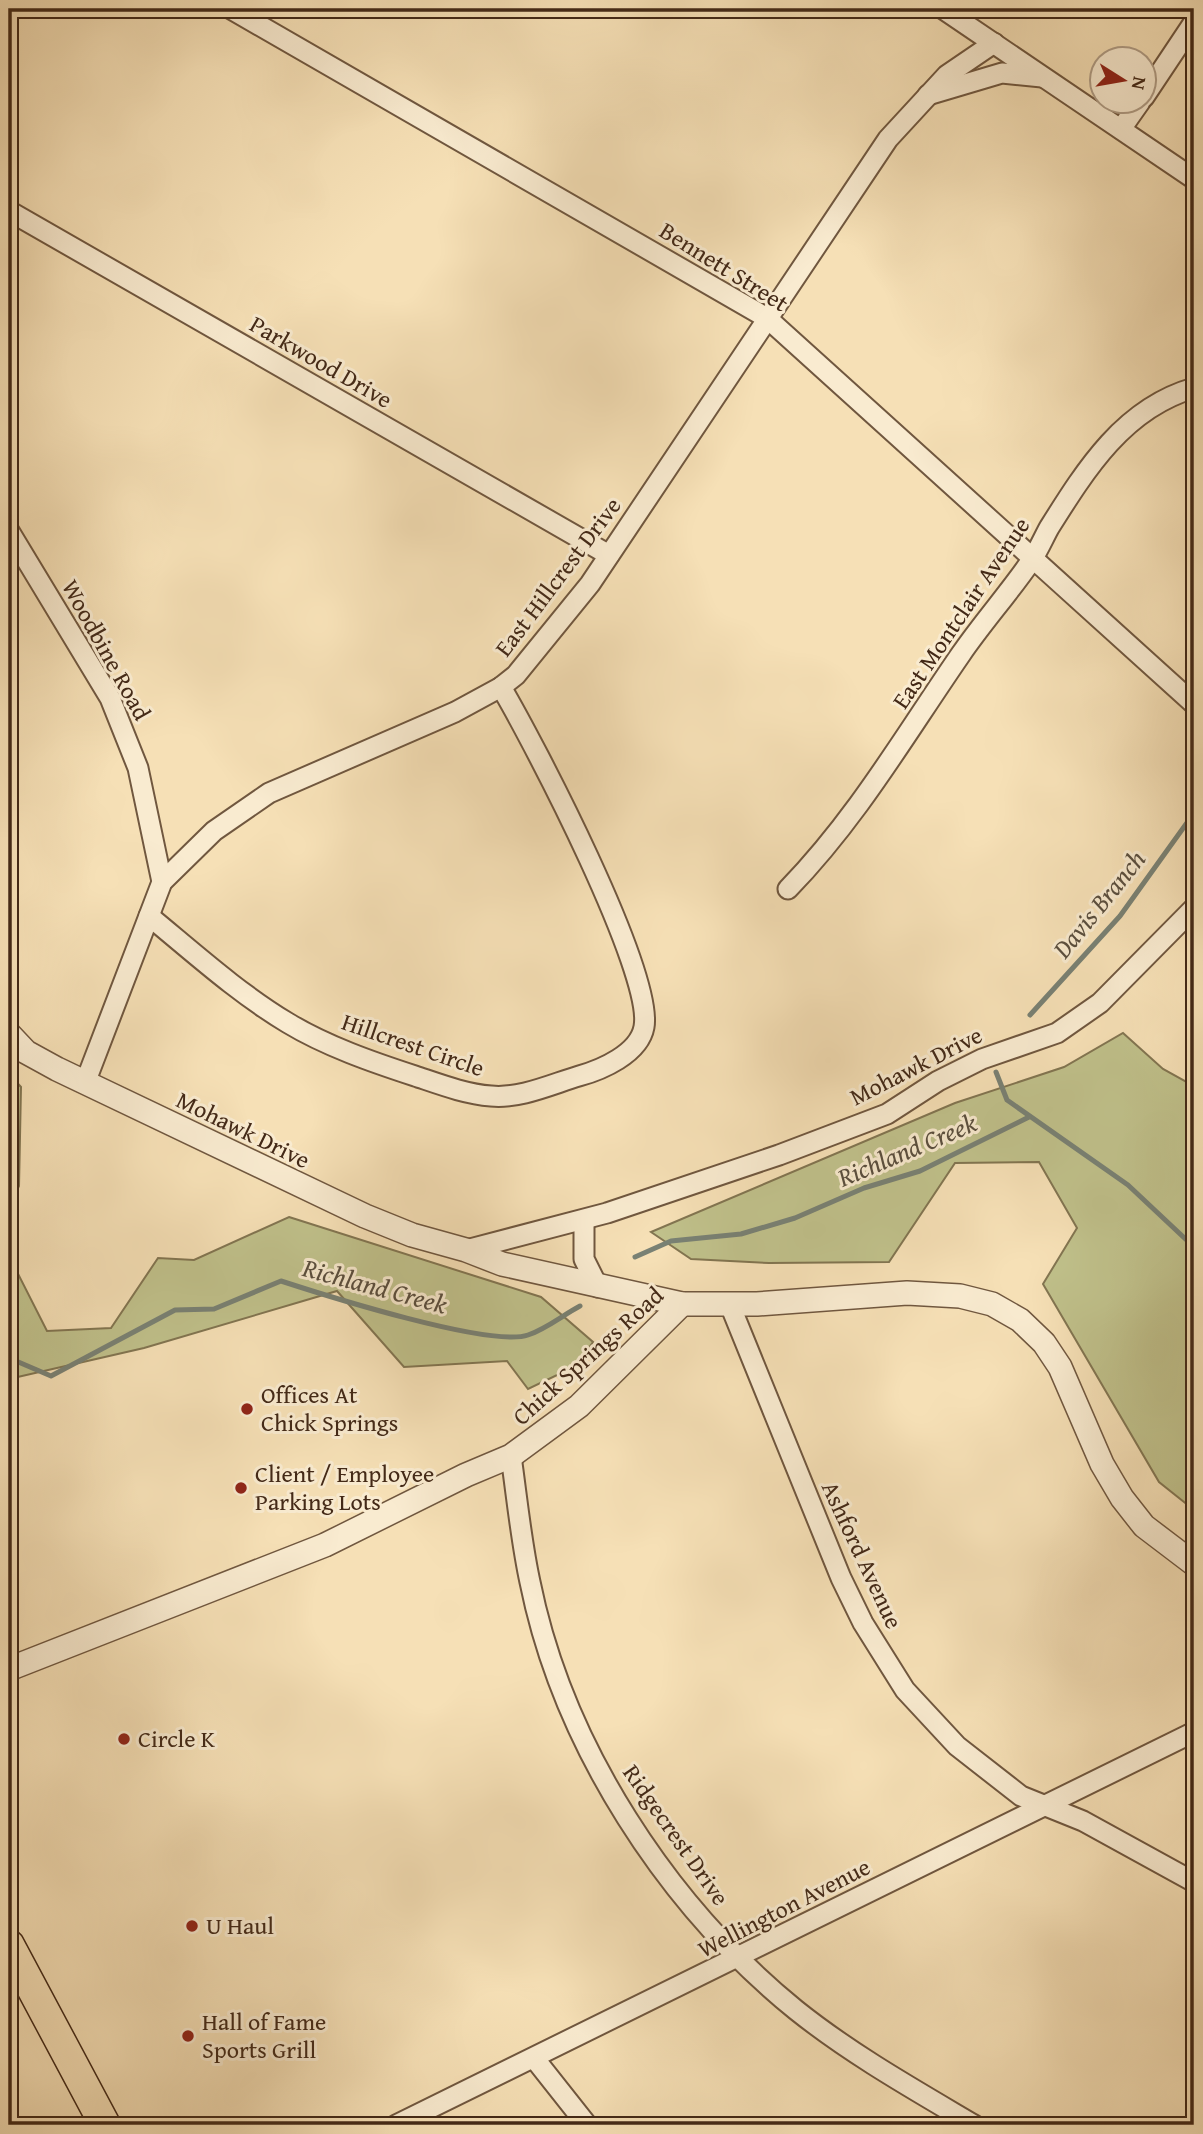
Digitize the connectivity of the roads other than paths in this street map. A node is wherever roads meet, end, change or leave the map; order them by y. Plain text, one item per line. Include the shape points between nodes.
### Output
1 (231, 9) edge
2 (943, 9) edge
3 (1194, 22) edge
4 (993, 43) junction
5 (1158, 75) edge
6 (1043, 77) junction
7 (927, 95) junction
8 (1130, 116) edge
9 (1121, 129) junction
10 (1194, 179) edge
11 (9, 211) edge
12 (767, 318) junction
13 (1194, 388) edge
14 (9, 531) edge
15 (609, 555) junction
16 (1032, 560) junction
17 (502, 687) junction
18 (1194, 704) edge
19 (162, 882) junction
20 (788, 889) dead end
21 (1194, 908) edge
22 (149, 916) junction
23 (9, 1034) edge
24 (85, 1083) junction
25 (584, 1220) junction
26 (466, 1250) junction
27 (598, 1287) junction
28 (682, 1304) junction
29 (730, 1305) junction
30 (511, 1456) junction
31 (1194, 1564) edge
32 (9, 1669) edge
33 (1194, 1732) edge
34 (1043, 1805) junction
35 (1194, 1882) edge
36 (9, 1945) edge
37 (740, 1957) junction
38 (534, 2058) junction
39 (105, 2125) edge
40 (396, 2125) edge
41 (587, 2125) edge
42 (974, 2125) edge

1 - 12 street, Bennett Street
2 - 4 street
3 - 5 street
4 - 6 street
4 - 7 street, East Hillcrest Drive via 965,60
6 - 7 street via 1002,74
6 - 9 street
7 - 12 street, East Hillcrest Drive via 888,138
8 - 9 street
9 - 10 street
11 - 15 street, Parkwood Drive
12 - 15 street, East Hillcrest Drive
12 - 16 street, Bennett Street
13 - 16 street, East Montclair Avenue via 1142,412 1102,449
14 - 19 street, Woodbine Road via 89,661 127,736
15 - 17 street, East Hillcrest Drive via 554,630
16 - 18 street, Bennett Street
16 - 20 street, East Montclair Avenue via 961,655 854,814
17 - 19 street, East Hillcrest Drive via 269,793 214,831
17 - 22 street, Hillcrest Circle via 569,817 619,930 645,1007 644,1031 605,1068 519,1094 492,1097 396,1070 290,1024 253,1001
19 - 22 street, East Hillcrest Drive
21 - 25 street, Mohawk Drive via 1101,1003 1057,1033 982,1059 937,1081 887,1114
22 - 24 street, East Hillcrest Drive
23 - 24 street, Mohawk Drive via 26,1052
24 - 26 street, Mohawk Drive via 365,1216
25 - 26 street, Mohawk Drive
25 - 27 street via 584,1259
26 - 27 street, Mohawk Drive via 502,1264
27 - 28 street, Mohawk Drive
28 - 29 street, Chick Springs Road
28 - 30 street, Chick Springs Road via 579,1406
29 - 31 street, Chick Springs Road via 906,1293 960,1296 992,1304 1020,1320 1044,1343 1060,1367 1102,1464 1122,1498 1144,1526
29 - 34 street, Ashford Avenue via 863,1623 905,1690 957,1746 1002,1783
30 - 32 street, Chick Springs Road via 325,1545
30 - 37 street, Ridgecrest Drive via 530,1583 551,1657 582,1736 632,1824 710,1926
33 - 34 street, Wellington Avenue
34 - 35 street, Ashford Avenue via 1083,1821
34 - 37 street, Wellington Avenue
36 - 39 main road
37 - 38 street, Wellington Avenue
37 - 42 street, Ridgecrest Drive via 797,2011 857,2055
38 - 40 street, Wellington Avenue
38 - 41 street

